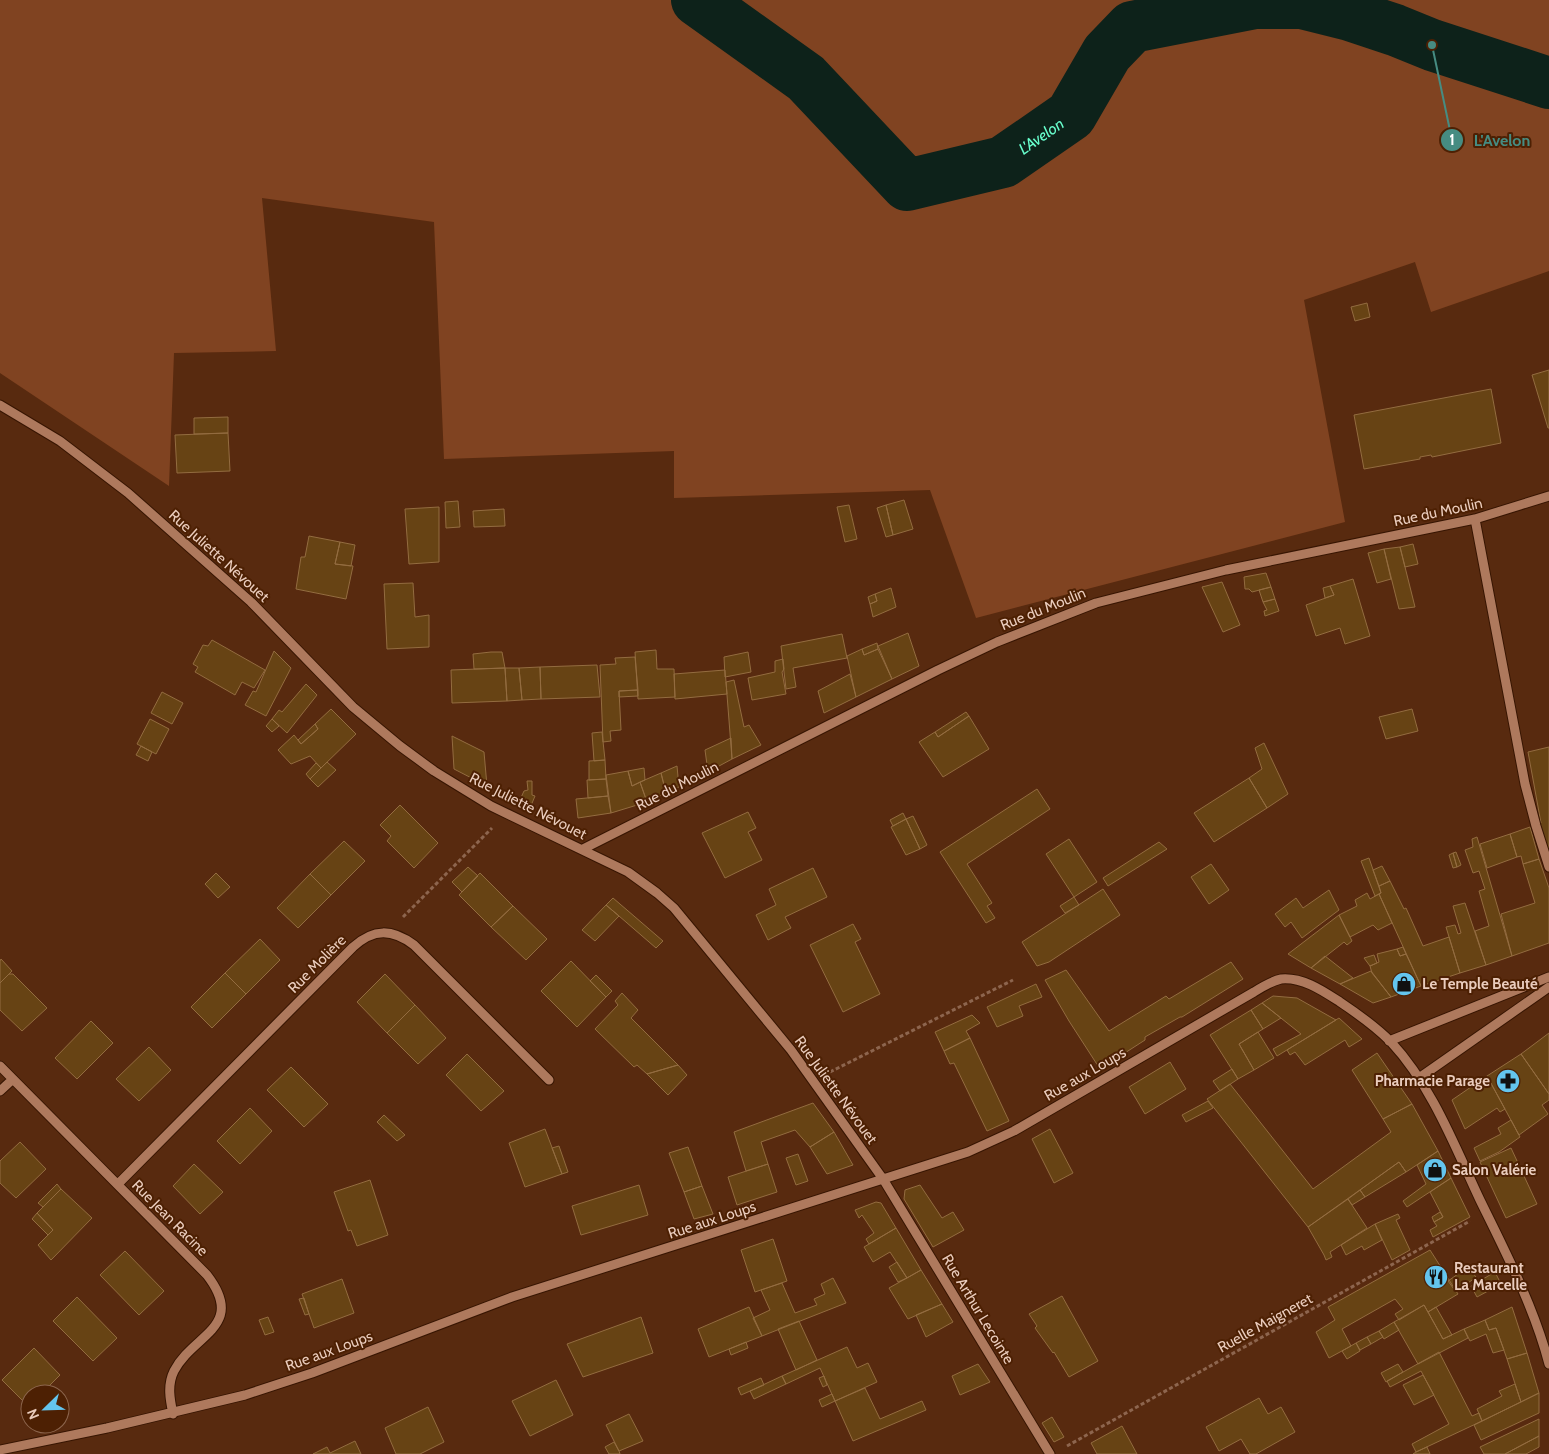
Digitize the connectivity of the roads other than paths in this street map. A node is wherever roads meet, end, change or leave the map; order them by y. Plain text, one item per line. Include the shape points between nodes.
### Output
1 (0, 405) edge
2 (1549, 496) edge
3 (1474, 519) junction
4 (583, 849) junction
5 (1549, 868) edge
6 (1549, 977) edge
7 (1549, 987) edge
8 (1390, 1041) junction
9 (0, 1066) edge
10 (1418, 1078) junction
11 (13, 1079) junction
12 (549, 1080) dead end
13 (0, 1091) edge
14 (883, 1179) junction
15 (118, 1184) junction
16 (1549, 1364) edge
17 (173, 1414) junction
18 (0, 1450) edge
19 (1050, 1454) edge

1 - 4 street, Rue Juliette Névouet via 60,441 128,493 251,602 382,733 434,772 507,814
2 - 3 street, Rue du Moulin
3 - 4 street, Rue du Moulin via 1226,570 1096,603 997,642
3 - 5 street via 1525,784
4 - 14 street, Rue Juliette Névouet via 644,882 674,908 774,1028
6 - 8 street
7 - 10 street
8 - 10 street, Rue aux Loups
8 - 14 street, Rue aux Loups via 1359,1015 1316,988 1297,980 1280,979 999,1140
9 - 11 street, Rue Jean Racine
10 - 16 street, Rue aux Loups via 1444,1124 1524,1292
11 - 13 street
11 - 15 street, Rue Jean Racine
12 - 15 street, Rue Molière via 414,945 388,932 370,935 361,940
14 - 17 street, Rue aux Loups via 512,1297 266,1389
14 - 19 street, Rue Arthur Lecointe
15 - 17 street, Rue Jean Racine via 207,1275 220,1294 218,1322 174,1371 170,1393
17 - 18 street, Rue aux Loups

